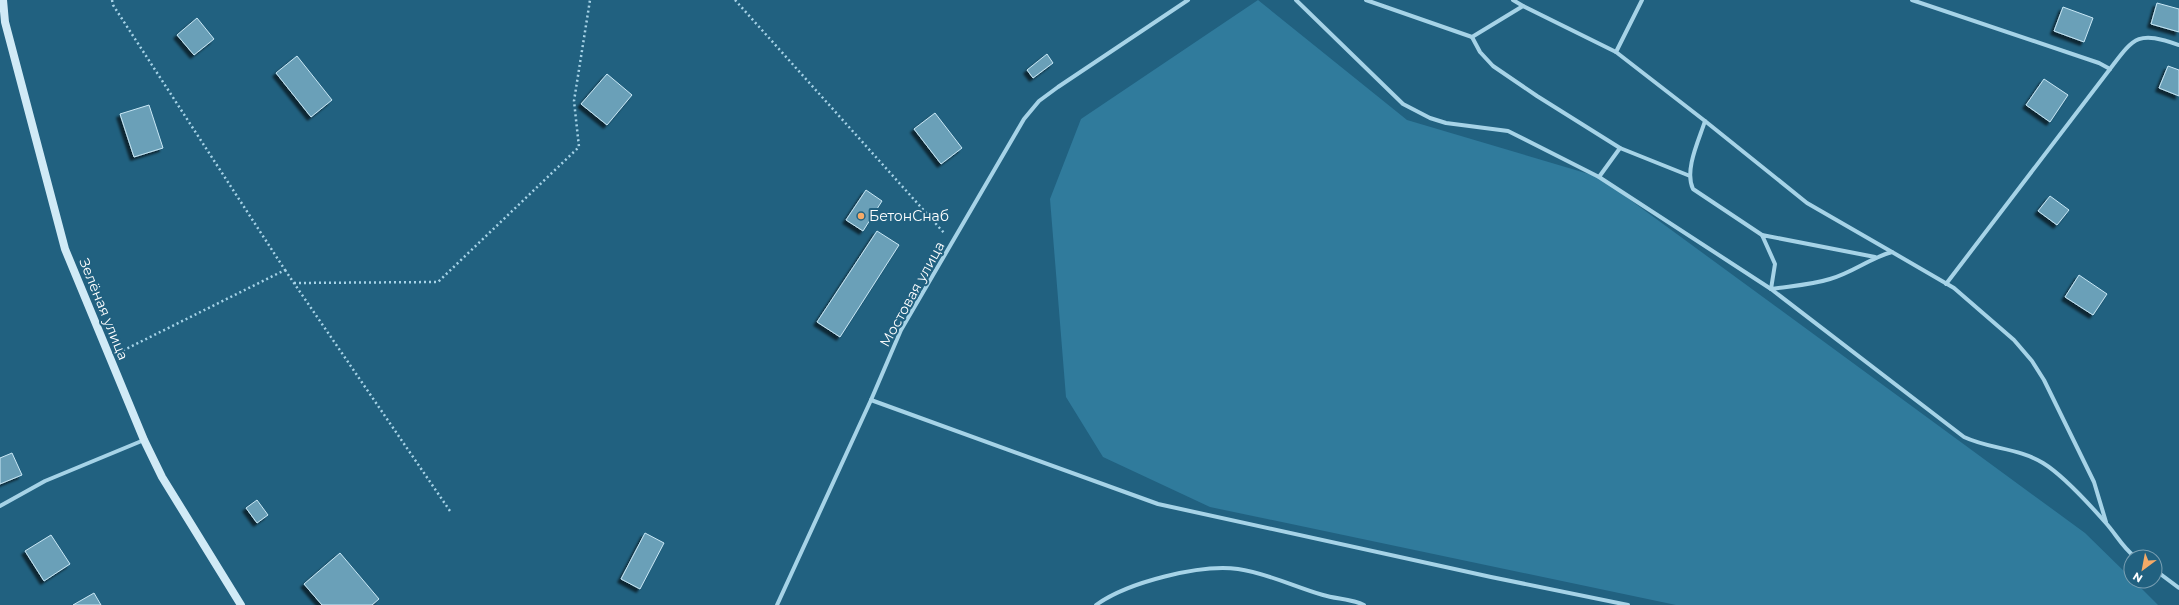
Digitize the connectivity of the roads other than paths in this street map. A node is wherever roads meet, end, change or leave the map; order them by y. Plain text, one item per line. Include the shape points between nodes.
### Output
1 (3, 0) edge
2 (1188, 0) edge
3 (1296, 0) edge
4 (1366, 0) edge
5 (1513, 0) edge
6 (1642, 0) edge
7 (1912, 0) edge
8 (1523, 6) junction
9 (1472, 37) junction
10 (2179, 45) edge
11 (1616, 52) junction
12 (2110, 69) junction
13 (1705, 121) junction
14 (1620, 148) junction
15 (1690, 176) junction
16 (1599, 177) junction
17 (1762, 235) junction
18 (1892, 252) junction
19 (1875, 257) junction
20 (1946, 284) junction
21 (1771, 289) junction
22 (871, 400) junction
23 (144, 440) junction
24 (0, 506) edge
25 (2106, 523) junction
26 (2126, 549) edge
27 (2163, 576) edge
28 (2179, 588) edge
29 (240, 605) edge
30 (777, 605) edge
31 (1096, 605) edge
32 (1364, 605) edge
33 (1628, 605) edge

1 - 23 main road, Зелёная улица via 6,22 65,249
2 - 22 street, Мостовая улица via 1040,101 1024,119 901,330
3 - 16 street via 1403,104 1413,110 1446,123 1508,131
4 - 9 street
5 - 8 street
6 - 11 street
7 - 12 street via 2099,63
8 - 9 street
8 - 11 street
9 - 14 street via 1480,52 1493,66
10 - 12 street via 2156,37 2139,38 2128,45
11 - 13 street
12 - 20 street
13 - 15 street via 1693,157
13 - 18 street via 1807,204
14 - 15 street
14 - 16 street
15 - 17 street via 1693,189
16 - 21 street
17 - 19 street
17 - 21 street via 1775,264
18 - 19 street
18 - 20 street
19 - 21 street via 1867,264 1830,279
20 - 25 street via 2014,340 2036,368 2094,482
21 - 25 street via 1964,437 1985,445 2019,452 2042,463
22 - 30 street, Мостовая улица
22 - 33 street via 1158,504
23 - 24 street via 45,481
23 - 29 main road, Зелёная улица via 162,477
25 - 26 street
27 - 28 street
31 - 32 street via 1122,590 1149,580 1219,568 1250,571 1324,596

